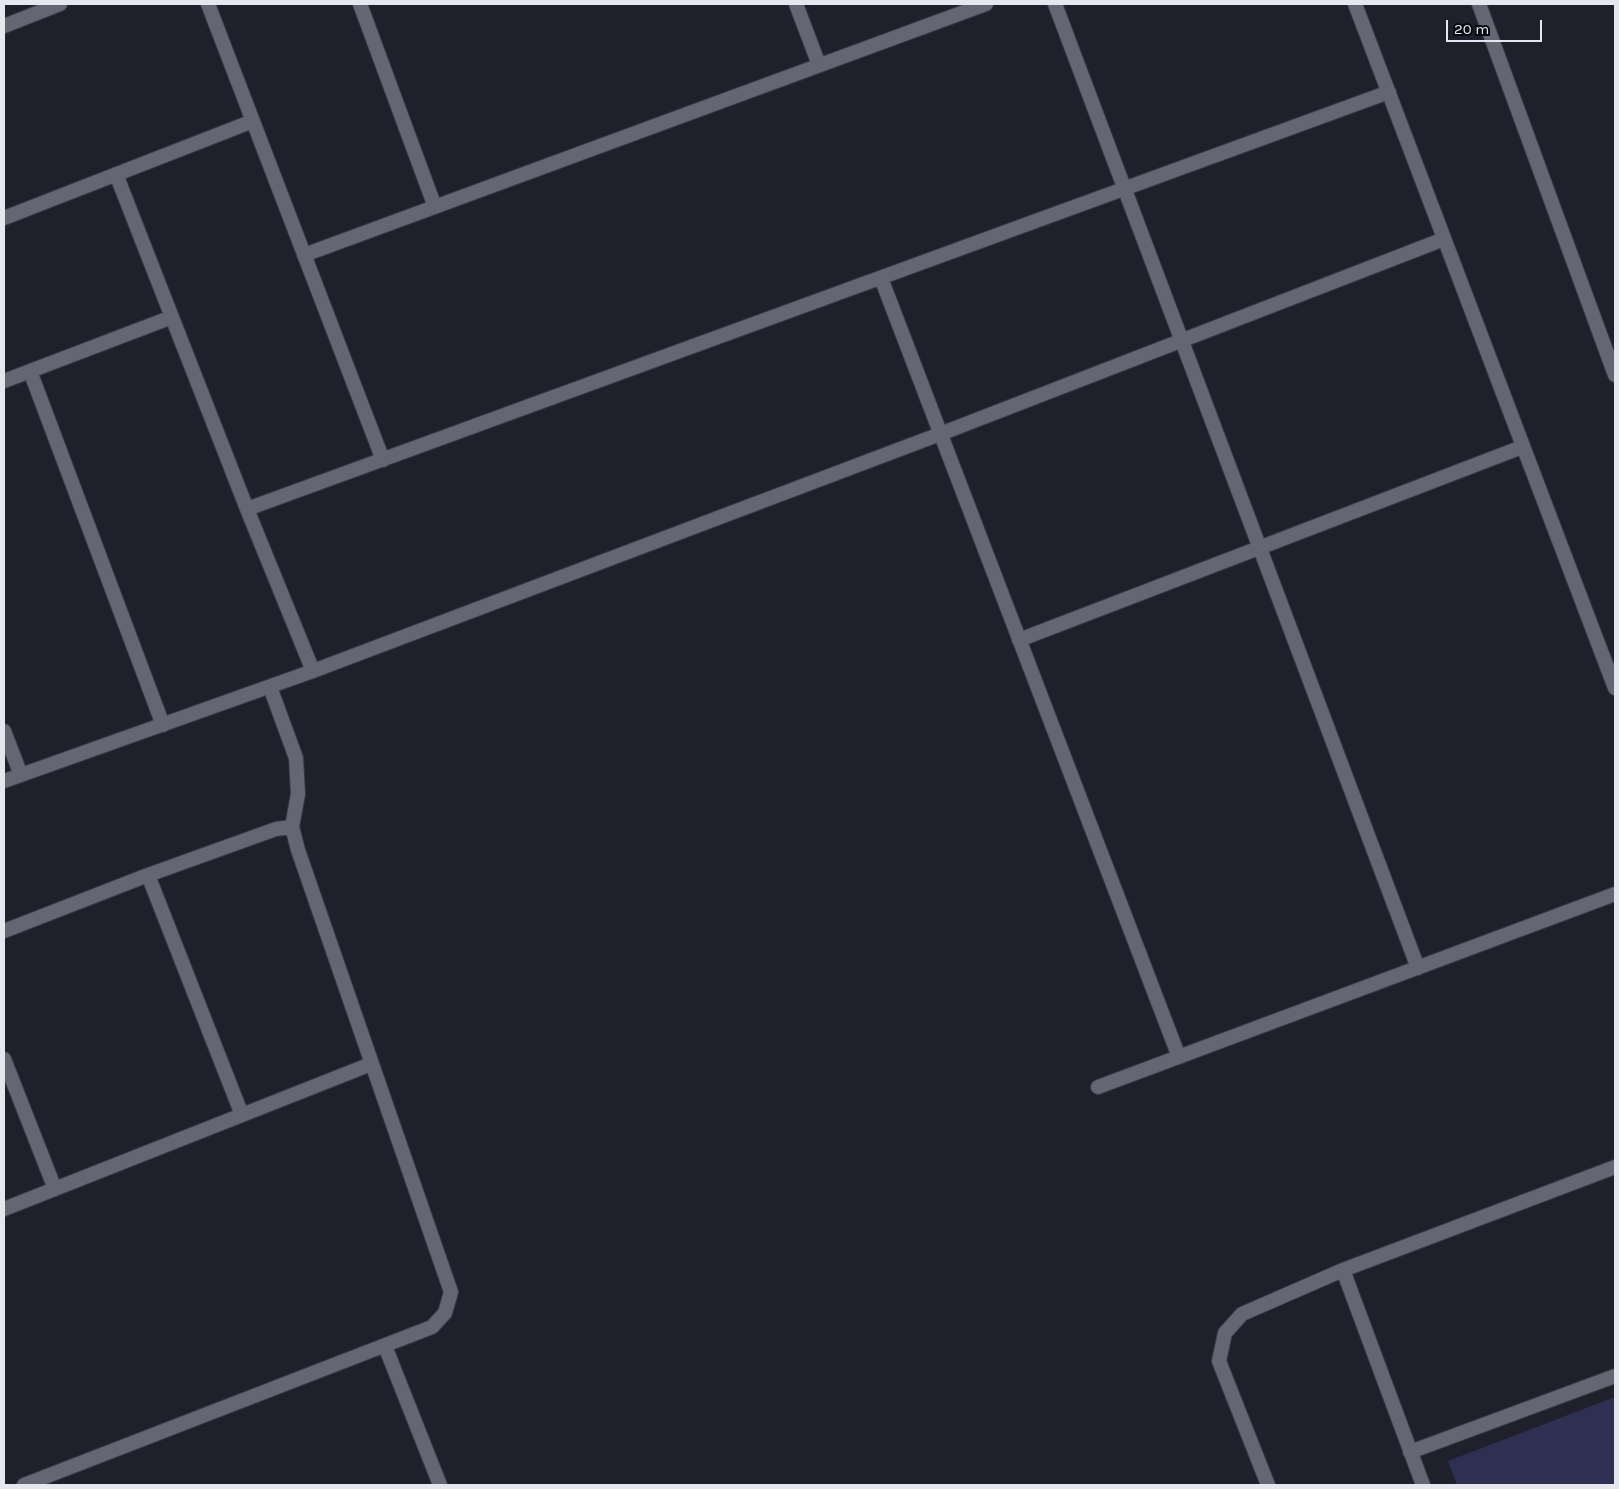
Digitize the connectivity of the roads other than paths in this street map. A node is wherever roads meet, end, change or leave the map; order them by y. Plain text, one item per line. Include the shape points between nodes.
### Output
1 (208, 4) edge
2 (360, 4) edge
3 (796, 4) edge
4 (986, 4) edge
5 (1055, 4) edge
6 (1355, 4) edge
7 (1479, 4) edge
8 (54, 5) edge
9 (960, 8) edge
10 (4, 26) edge
11 (819, 65) junction
12 (1389, 92) junction
13 (253, 121) junction
14 (116, 174) junction
15 (1125, 188) junction
16 (435, 207) junction
17 (4, 218) edge
18 (1444, 239) junction
19 (304, 255) junction
20 (881, 278) junction
21 (172, 317) junction
22 (1182, 340) junction
23 (30, 371) junction
24 (1615, 374) edge
25 (4, 381) edge
26 (940, 434) junction
27 (1522, 447) junction
28 (383, 460) junction
29 (247, 510) junction
30 (1260, 548) junction
31 (1019, 640) junction
32 (313, 671) junction
33 (270, 687) junction
34 (1615, 688) edge
35 (163, 725) junction
36 (4, 731) edge
37 (21, 775) junction
38 (4, 781) edge
39 (292, 827) junction
40 (148, 875) junction
41 (1615, 894) edge
42 (4, 931) edge
43 (1418, 968) junction
44 (1179, 1057) junction
45 (4, 1059) edge
46 (371, 1064) junction
47 (1098, 1087) dead end
48 (242, 1115) junction
49 (1615, 1167) edge
50 (55, 1189) junction
51 (4, 1209) edge
52 (1343, 1270) junction
53 (385, 1346) junction
54 (1615, 1376) edge
55 (1410, 1452) junction
56 (24, 1485) edge
57 (440, 1485) edge
58 (1268, 1485) edge
59 (1423, 1485) edge

1 - 13 street
2 - 16 street
3 - 11 street
4 - 9 street
5 - 15 street
6 - 12 street
7 - 24 street
8 - 10 street
9 - 11 street
11 - 16 street
12 - 15 street
12 - 18 street
13 - 14 street
13 - 19 street
14 - 17 street
14 - 21 street
15 - 20 street
15 - 22 street
16 - 19 street
18 - 22 street
18 - 27 street
19 - 28 street
20 - 26 street
20 - 28 street
21 - 23 street
21 - 29 street
22 - 26 street
22 - 30 street
23 - 25 street
23 - 35 street
26 - 31 street
26 - 32 street
27 - 30 street
27 - 34 street
28 - 29 street
29 - 32 street
30 - 31 street
30 - 43 street
31 - 44 street
32 - 33 street
33 - 35 street
33 - 39 street via 296,758 298,794
35 - 37 street
36 - 37 street
37 - 38 street
39 - 40 street
39 - 46 street
40 - 42 street
40 - 48 street
41 - 43 street
43 - 44 street
44 - 47 street
45 - 50 street
46 - 48 street
46 - 53 street via 451,1292 445,1313 432,1327
48 - 50 street
49 - 52 street
50 - 51 street
52 - 55 street
52 - 58 street via 1242,1314 1225,1333 1219,1361
53 - 56 street
53 - 57 street
54 - 55 street
55 - 59 street

